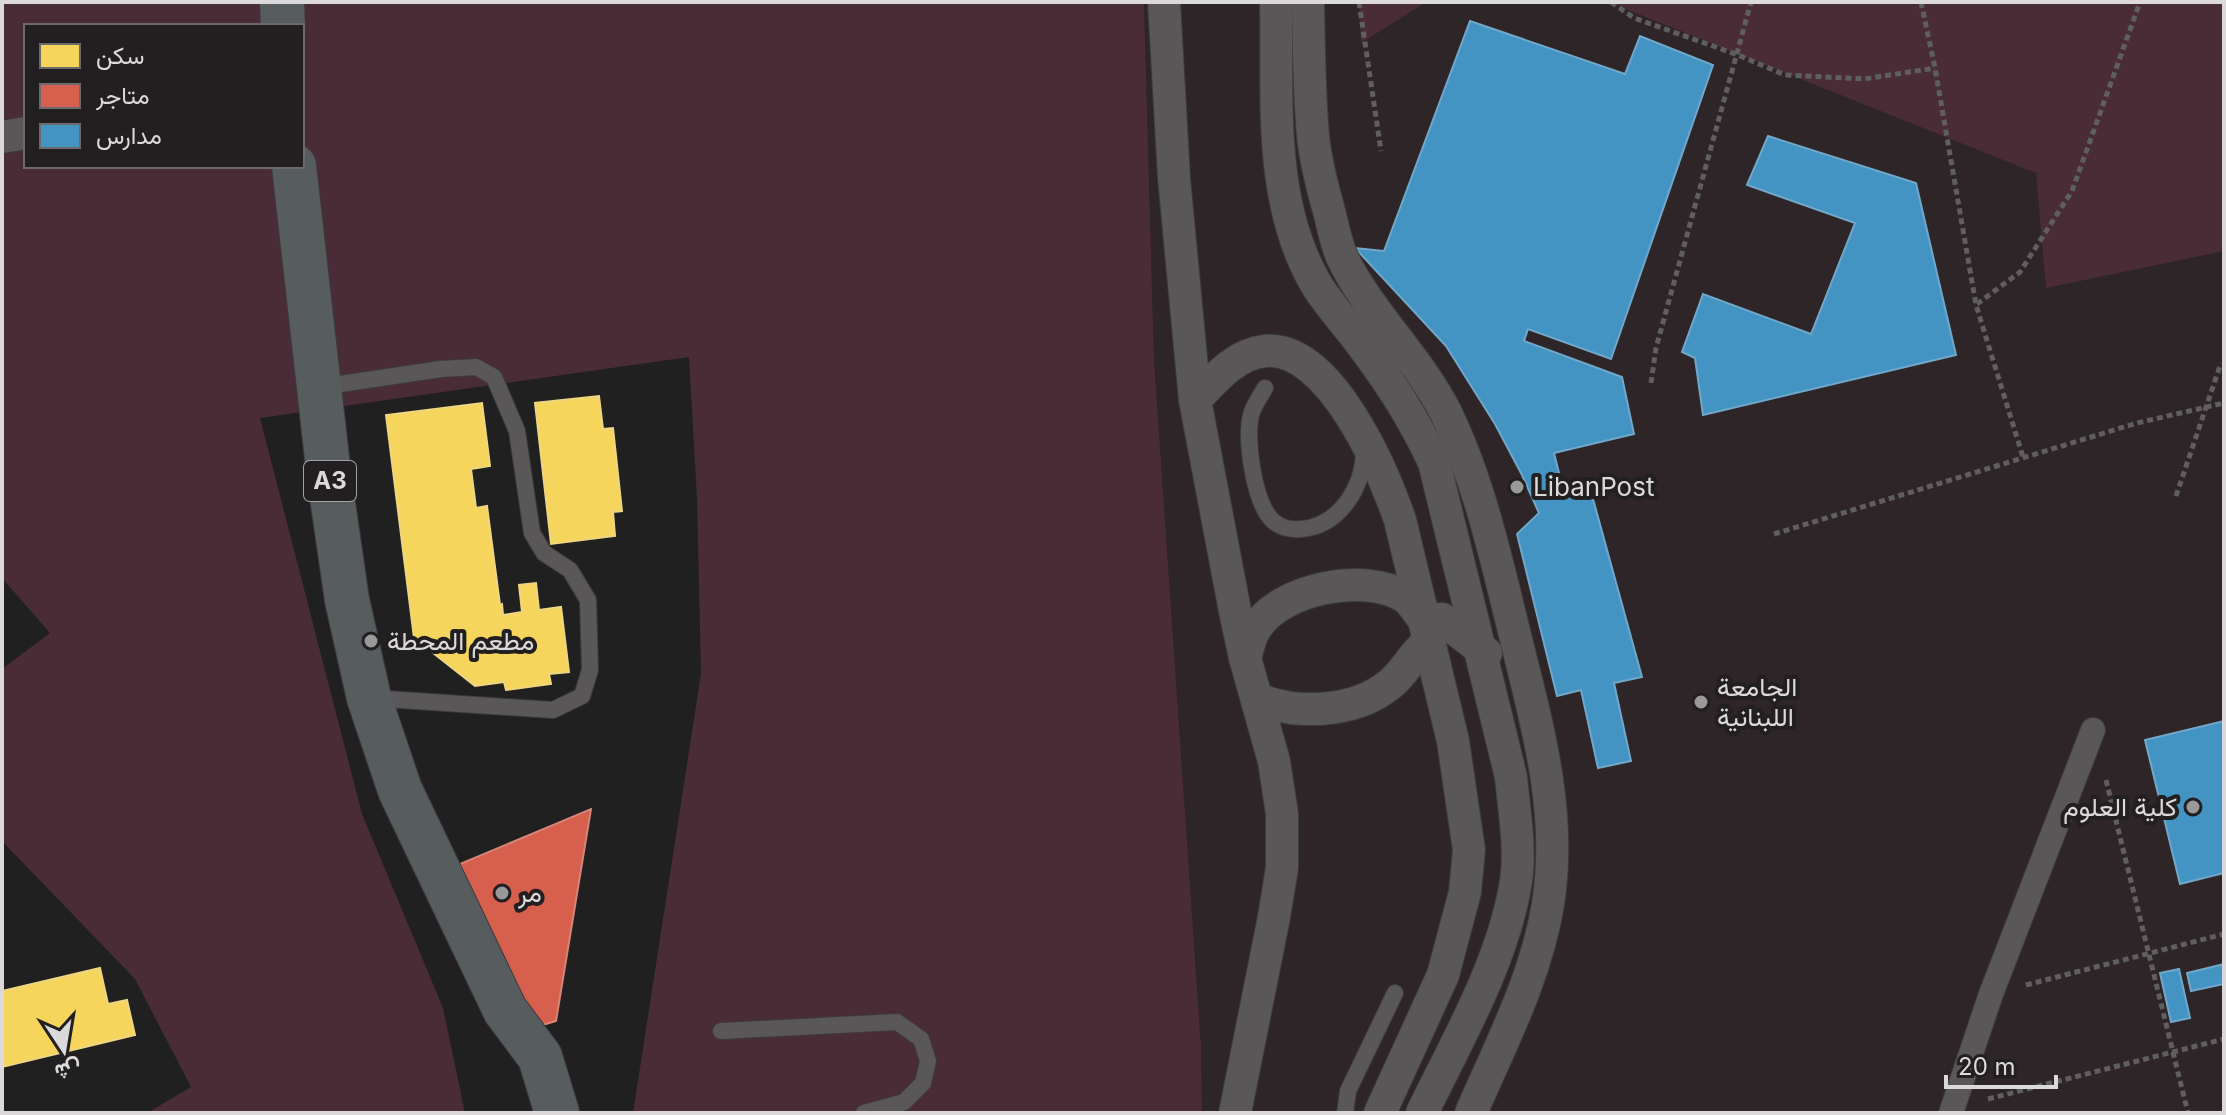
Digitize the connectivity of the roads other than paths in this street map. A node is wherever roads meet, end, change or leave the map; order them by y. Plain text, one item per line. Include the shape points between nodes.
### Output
1 (282, 2) edge
2 (1164, 2) edge
3 (1276, 2) edge
4 (1308, 2) edge
5 (283, 24) edge
6 (24, 133) edge
7 (2, 137) edge
8 (294, 168) edge
9 (319, 387) junction
10 (1265, 388) dead end
11 (1195, 400) junction
12 (1364, 438) junction
13 (1488, 531) junction
14 (1464, 584) junction
15 (1432, 627) junction
16 (1480, 649) junction
17 (1245, 658) junction
18 (1527, 683) junction
19 (369, 698) junction
20 (1258, 699) junction
21 (2093, 730) road end
22 (1395, 993) dead end
23 (505, 1010) junction
24 (721, 1031) dead end
25 (1952, 1111) edge
26 (526, 1113) edge
27 (557, 1113) edge
28 (864, 1113) edge
29 (1235, 1113) edge
30 (1345, 1113) edge
31 (1380, 1113) edge
32 (1422, 1113) edge
33 (1471, 1113) edge

1 - 5 highway
2 - 11 street
3 - 14 street via 1280,149 1289,221 1317,286 1413,416 1434,462
4 - 13 street via 1313,137 1341,256 1445,413
6 - 7 street
8 - 9 highway, A3
9 - 19 highway, A3 via 347,600
9 - 19 lane via 452,368 476,367 494,377 517,431 532,533 544,553 570,570 588,600 590,670 582,696 553,710
10 - 12 lane via 1251,412 1251,457 1265,511 1287,529 1318,527 1343,509 1364,469
11 - 12 street via 1226,368 1263,351 1281,352 1321,378
11 - 17 street
12 - 15 street via 1389,487
13 - 14 street
13 - 18 street
14 - 15 street
14 - 16 street
15 - 16 street
15 - 17 street via 1405,597 1361,584 1331,586 1286,601 1267,615 1255,629
15 - 20 street via 1388,686 1339,706 1296,710
15 - 31 street via 1463,801 1469,850 1465,892 1443,975
16 - 18 street
16 - 32 street via 1511,777 1517,879 1489,971
17 - 20 street
18 - 33 street via 1552,819 1548,905 1522,996
19 - 23 highway, A3 via 400,790
20 - 29 street via 1279,786 1282,868
21 - 25 street via 1991,994
22 - 30 lane via 1348,1091
23 - 26 highway, A3 via 511,1062
23 - 27 highway, A3 via 540,1057
24 - 28 lane via 897,1022 921,1039 928,1061 923,1083 904,1102

